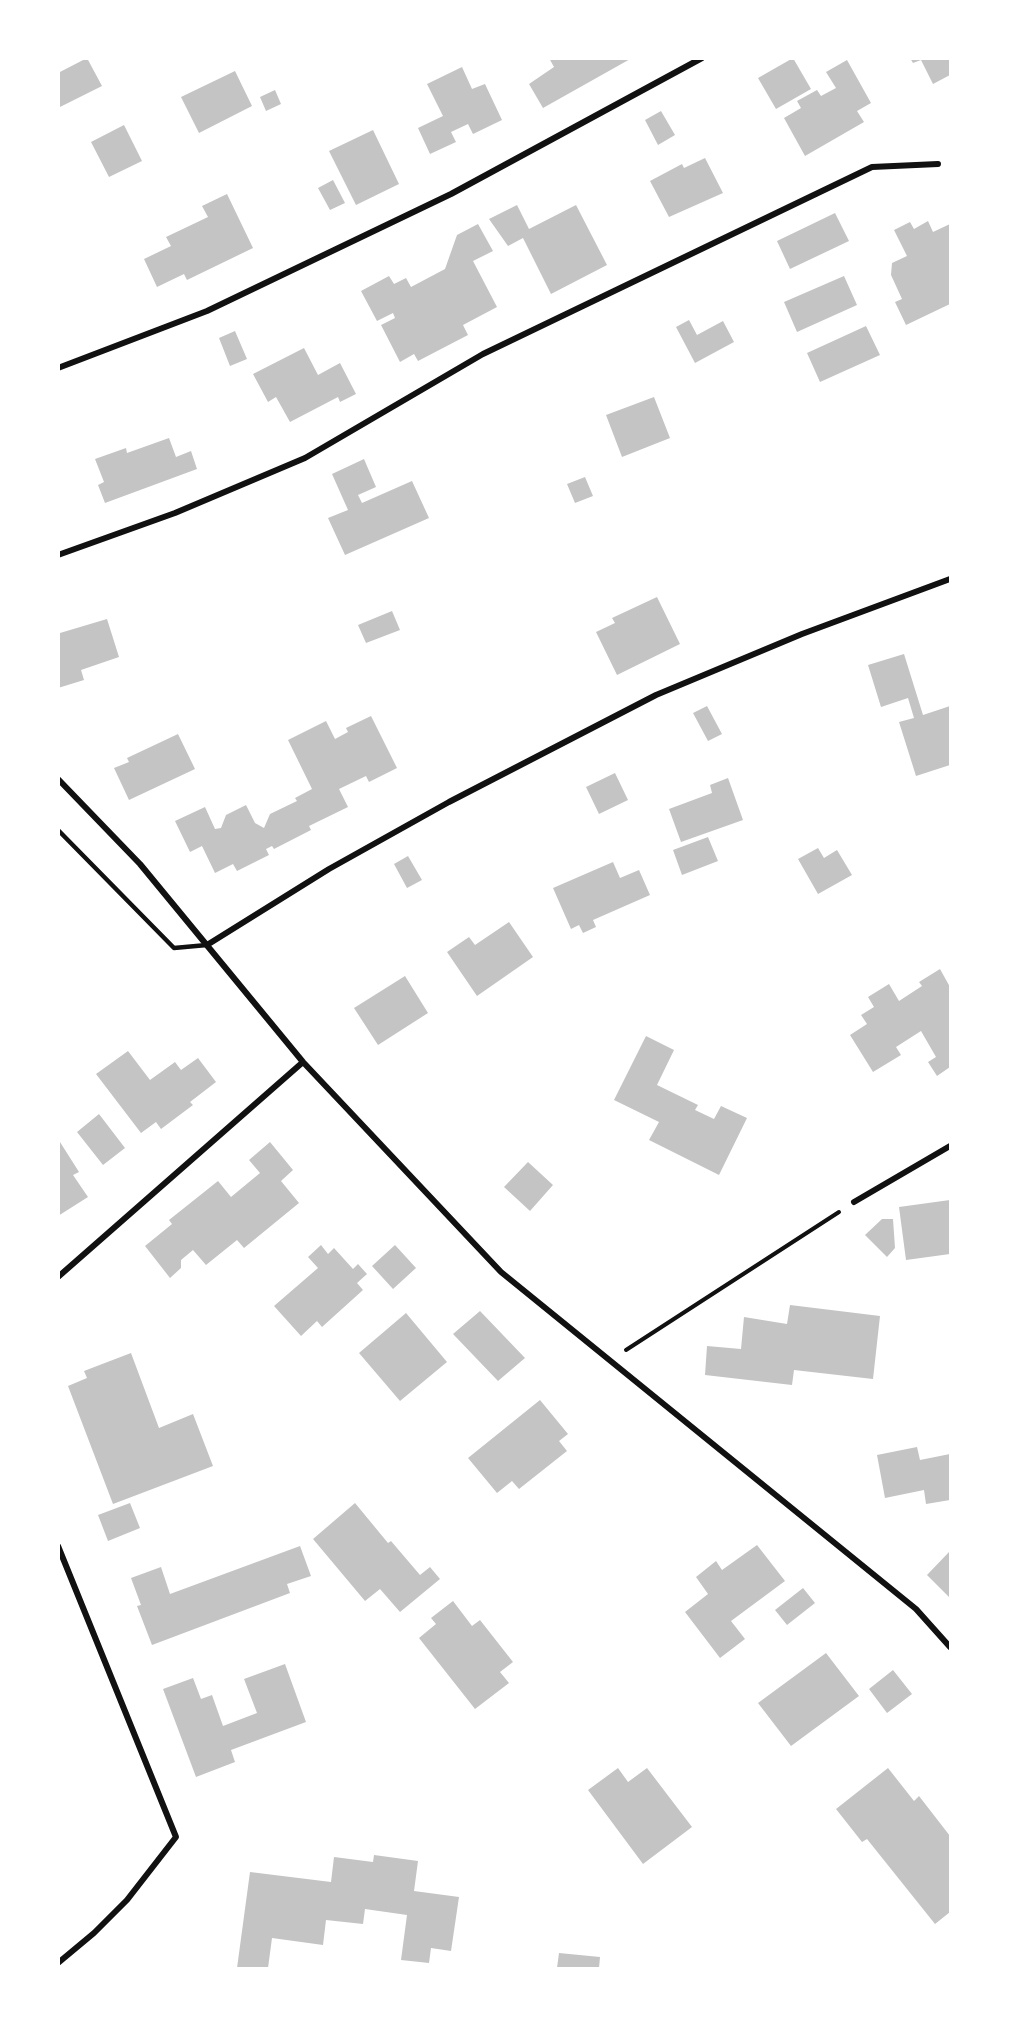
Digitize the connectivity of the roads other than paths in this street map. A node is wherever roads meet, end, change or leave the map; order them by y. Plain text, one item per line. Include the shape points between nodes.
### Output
1 (702, 58) edge
2 (938, 165) dead end
3 (58, 368) edge
4 (58, 555) edge
5 (951, 579) edge
6 (58, 779) edge
7 (58, 830) edge
8 (207, 945) junction
9 (303, 1062) junction
10 (951, 1146) edge
11 (854, 1202) road end
12 (58, 1277) edge
13 (58, 1546) edge
14 (951, 1647) edge
15 (58, 1963) edge

1 - 3 street via 408,214 207,310
2 - 4 street via 872,167 483,354 305,458 175,513
5 - 8 street via 802,634 656,695 329,869
6 - 8 street via 140,864
7 - 8 lane via 174,948
8 - 9 street
9 - 12 street
9 - 14 street via 501,1272 916,1609
10 - 11 street
13 - 15 street via 176,1837 127,1900

